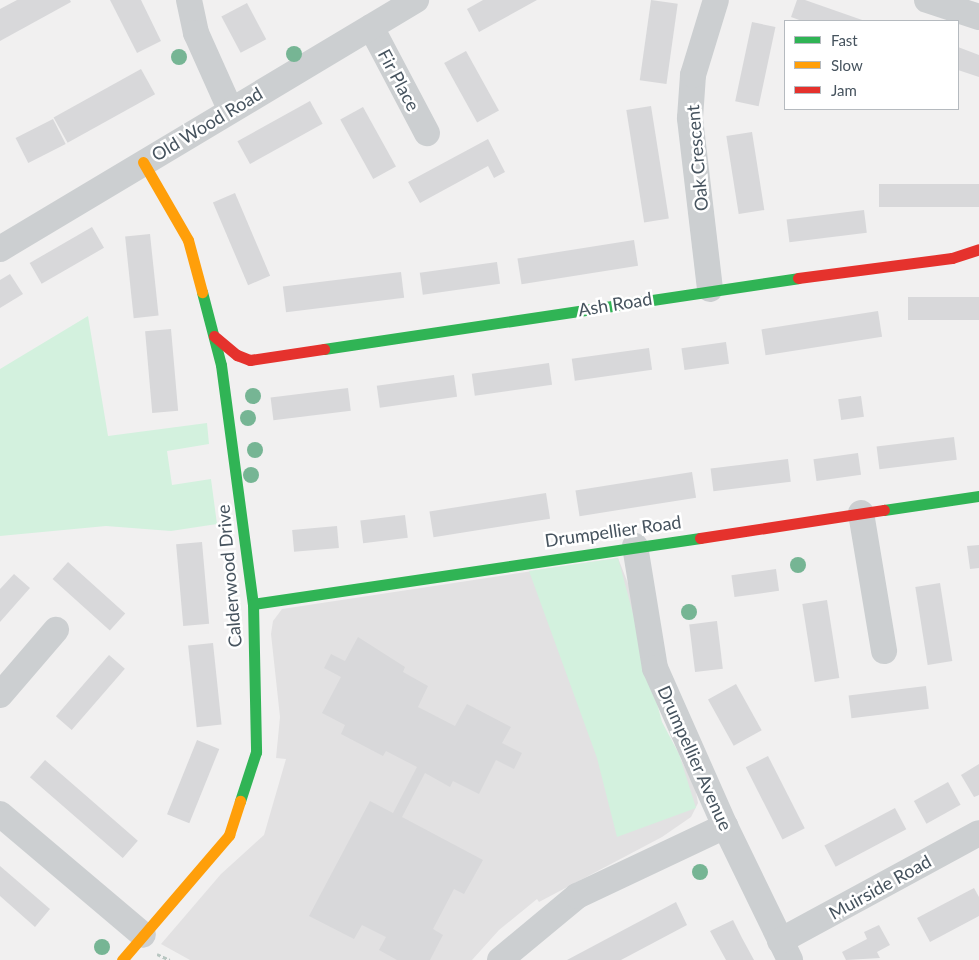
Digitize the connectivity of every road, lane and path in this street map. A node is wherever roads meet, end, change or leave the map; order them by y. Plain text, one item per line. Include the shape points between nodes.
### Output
1 (189, 0) edge
2 (416, 0) edge
3 (716, 0) edge
4 (927, 0) edge
5 (979, 17) edge
6 (371, 27) junction
7 (230, 109) junction
8 (427, 133) dead end
9 (143, 162) junction
10 (0, 249) edge
11 (979, 249) edge
12 (710, 289) junction
13 (214, 336) junction
14 (250, 360) junction
15 (225, 393) junction
16 (979, 496) edge
17 (861, 513) junction
18 (634, 546) junction
19 (253, 604) junction
20 (56, 630) dead end
21 (884, 651) dead end
22 (0, 695) edge
23 (0, 814) edge
24 (725, 826) junction
25 (979, 833) edge
26 (149, 944) junction
27 (785, 951) edge
28 (122, 960) edge
29 (170, 960) edge
30 (500, 960) edge

1 - 7 street via 196,33
2 - 6 street, Old Wood Road
3 - 12 street, Oak Crescent via 692,75 690,118
4 - 5 street
6 - 7 street, Old Wood Road
6 - 8 street, Fir Place
7 - 9 street, Old Wood Road
9 - 10 street, Old Wood Road
9 - 13 street, Calderwood Drive via 188,240
11 - 12 street, Ash Road via 952,258
12 - 14 street, Ash Road
13 - 14 street
13 - 15 street, Calderwood Drive
14 - 15 street
15 - 19 street, Calderwood Drive
16 - 17 street, Drumpellier Road
17 - 18 street, Drumpellier Road
17 - 21 street
18 - 19 street, Drumpellier Road
18 - 24 street, Drumpellier Avenue via 654,668
19 - 26 street, Calderwood Drive via 256,752 229,835
20 - 22 street
23 - 26 street
24 - 27 street, Drumpellier Avenue
24 - 30 street via 577,896
25 - 27 street, Muirside Road
26 - 28 street, Calderwood Drive
26 - 29 path

